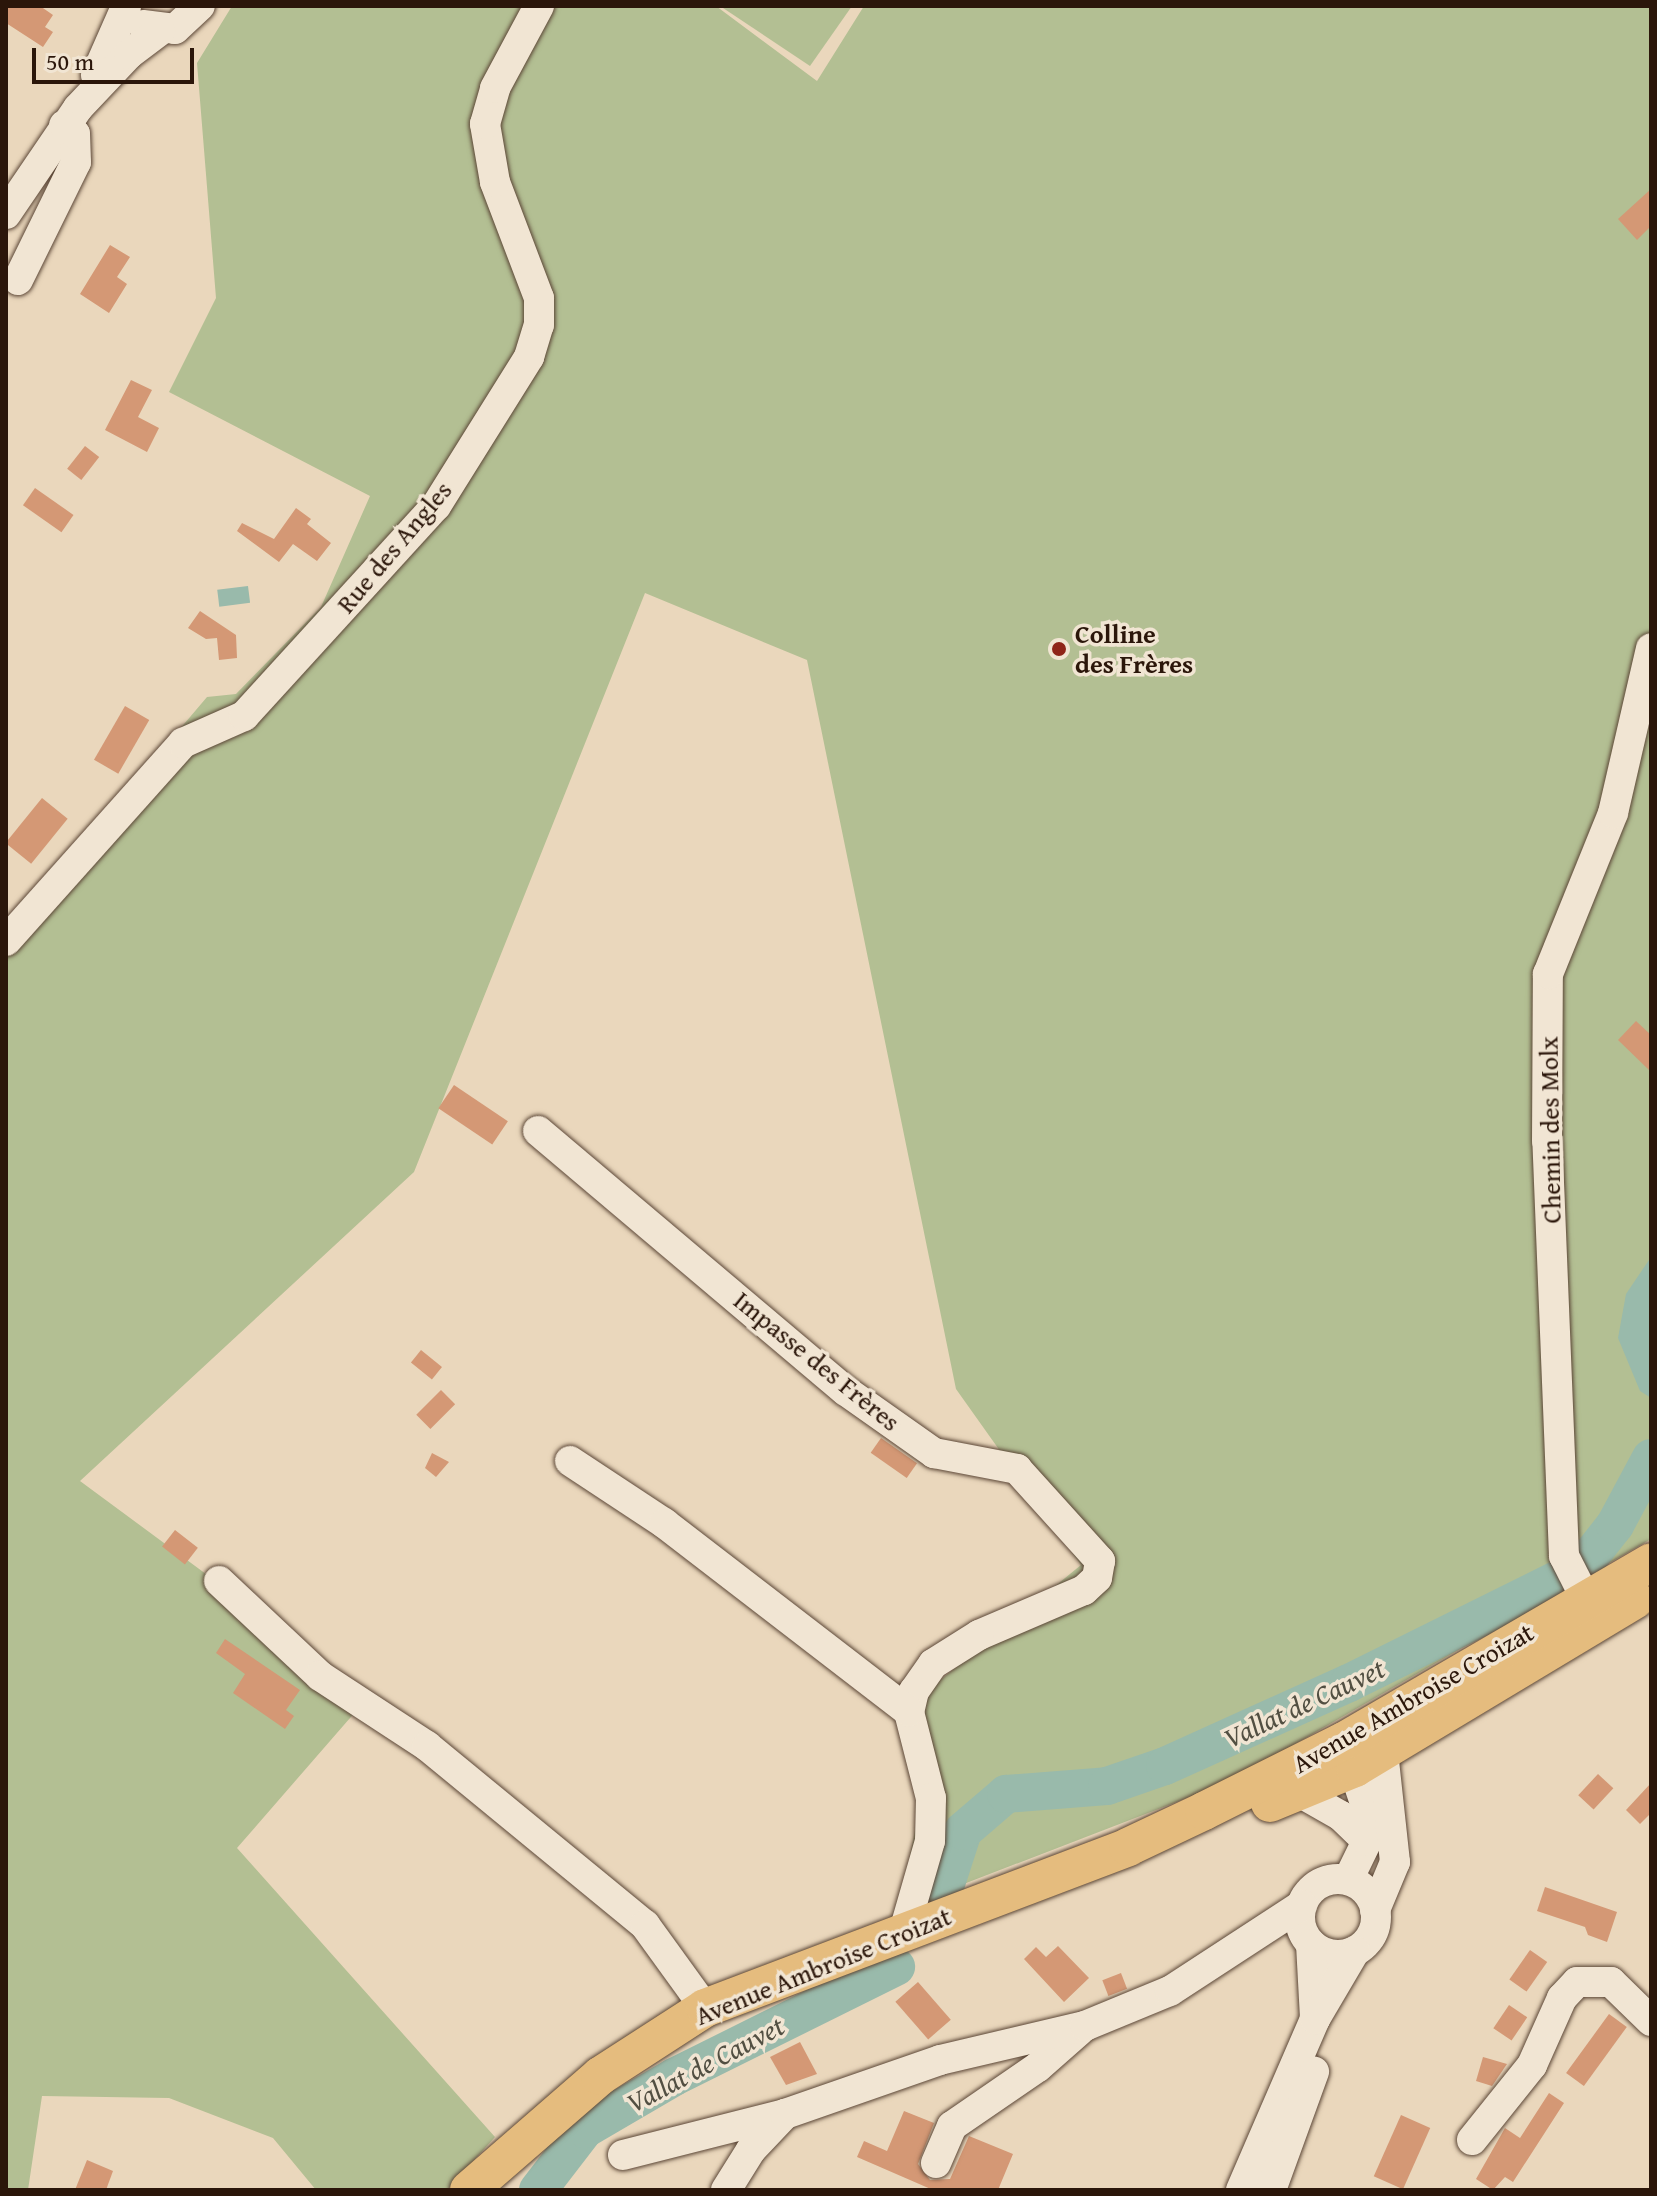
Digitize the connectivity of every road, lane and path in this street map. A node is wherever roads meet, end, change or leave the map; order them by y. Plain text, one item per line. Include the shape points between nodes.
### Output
1 (200, 6) edge
2 (539, 6) edge
3 (126, 7) edge
4 (160, 31) junction
5 (71, 116) junction
6 (10, 198) edge
7 (18, 280) dead end
8 (1651, 648) edge
9 (6, 941) edge
10 (538, 1131) dead end
11 (570, 1461) dead end
12 (1651, 1562) edge
13 (219, 1581) dead end
14 (1651, 1591) edge
15 (1582, 1592) junction
16 (909, 1712) junction
17 (1366, 1745) junction
18 (1299, 1792) junction
19 (1367, 1841) junction
20 (1128, 1847) junction
21 (1348, 1880) junction
22 (1302, 1905) junction
23 (1375, 1910) junction
24 (904, 1931) junction
25 (1311, 1944) junction
26 (1360, 1947) junction
27 (705, 2008) junction
28 (1315, 2019) junction
29 (1651, 2021) edge
30 (1085, 2026) junction
31 (785, 2114) junction
32 (1472, 2140) dead end
33 (623, 2155) dead end
34 (936, 2163) dead end
35 (469, 2190) edge
36 (726, 2190) edge
37 (1241, 2190) edge
38 (1271, 2190) edge

1 - 4 street via 188,22
2 - 9 street, Rue des Angles via 495,88 485,124 495,182 539,298 539,325 529,357 436,506 244,716 183,743
3 - 4 street via 134,19
3 - 5 street
4 - 5 street via 129,54
5 - 6 street
5 - 7 street via 76,162
8 - 15 street, Chemin des Molx via 1613,813 1548,974 1547,1141
10 - 16 street, Impasse des Frères via 846,1391 934,1453 1017,1469 1058,1520 1093,1549 1100,1561 1097,1578 1084,1590 979,1635 933,1664 914,1691
11 - 16 street via 664,1523
12 - 15 main road, Avenue Ambroise Croizat
13 - 27 street via 320,1676 427,1746 645,1925
14 - 15 main road, Avenue Ambroise Croizat
15 - 17 main road, Avenue Ambroise Croizat
16 - 24 street via 931,1798 930,1841
17 - 18 main road, Avenue Ambroise Croizat
17 - 19 street
17 - 20 main road, Avenue Ambroise Croizat
17 - 23 street via 1395,1862
18 - 19 street via 1341,1816
18 - 20 main road, Avenue Ambroise Croizat
19 - 21 street
20 - 24 main road, Avenue Ambroise Croizat
21 - 22 street via 1325,1881
21 - 23 street via 1366,1891
22 - 25 street via 1301,1926
22 - 30 street via 1170,1991
23 - 26 street via 1372,1934
24 - 27 main road, Avenue Ambroise Croizat
25 - 26 street via 1332,1955
25 - 28 street
26 - 28 street
26 - 38 street
27 - 35 main road, Avenue Ambroise Croizat via 600,2076
28 - 37 street
29 - 32 street via 1611,1982 1577,1982 1555,2011 1532,2065
30 - 31 street via 940,2060
30 - 34 street via 1038,2067 952,2126
31 - 33 street
31 - 36 street via 751,2150

